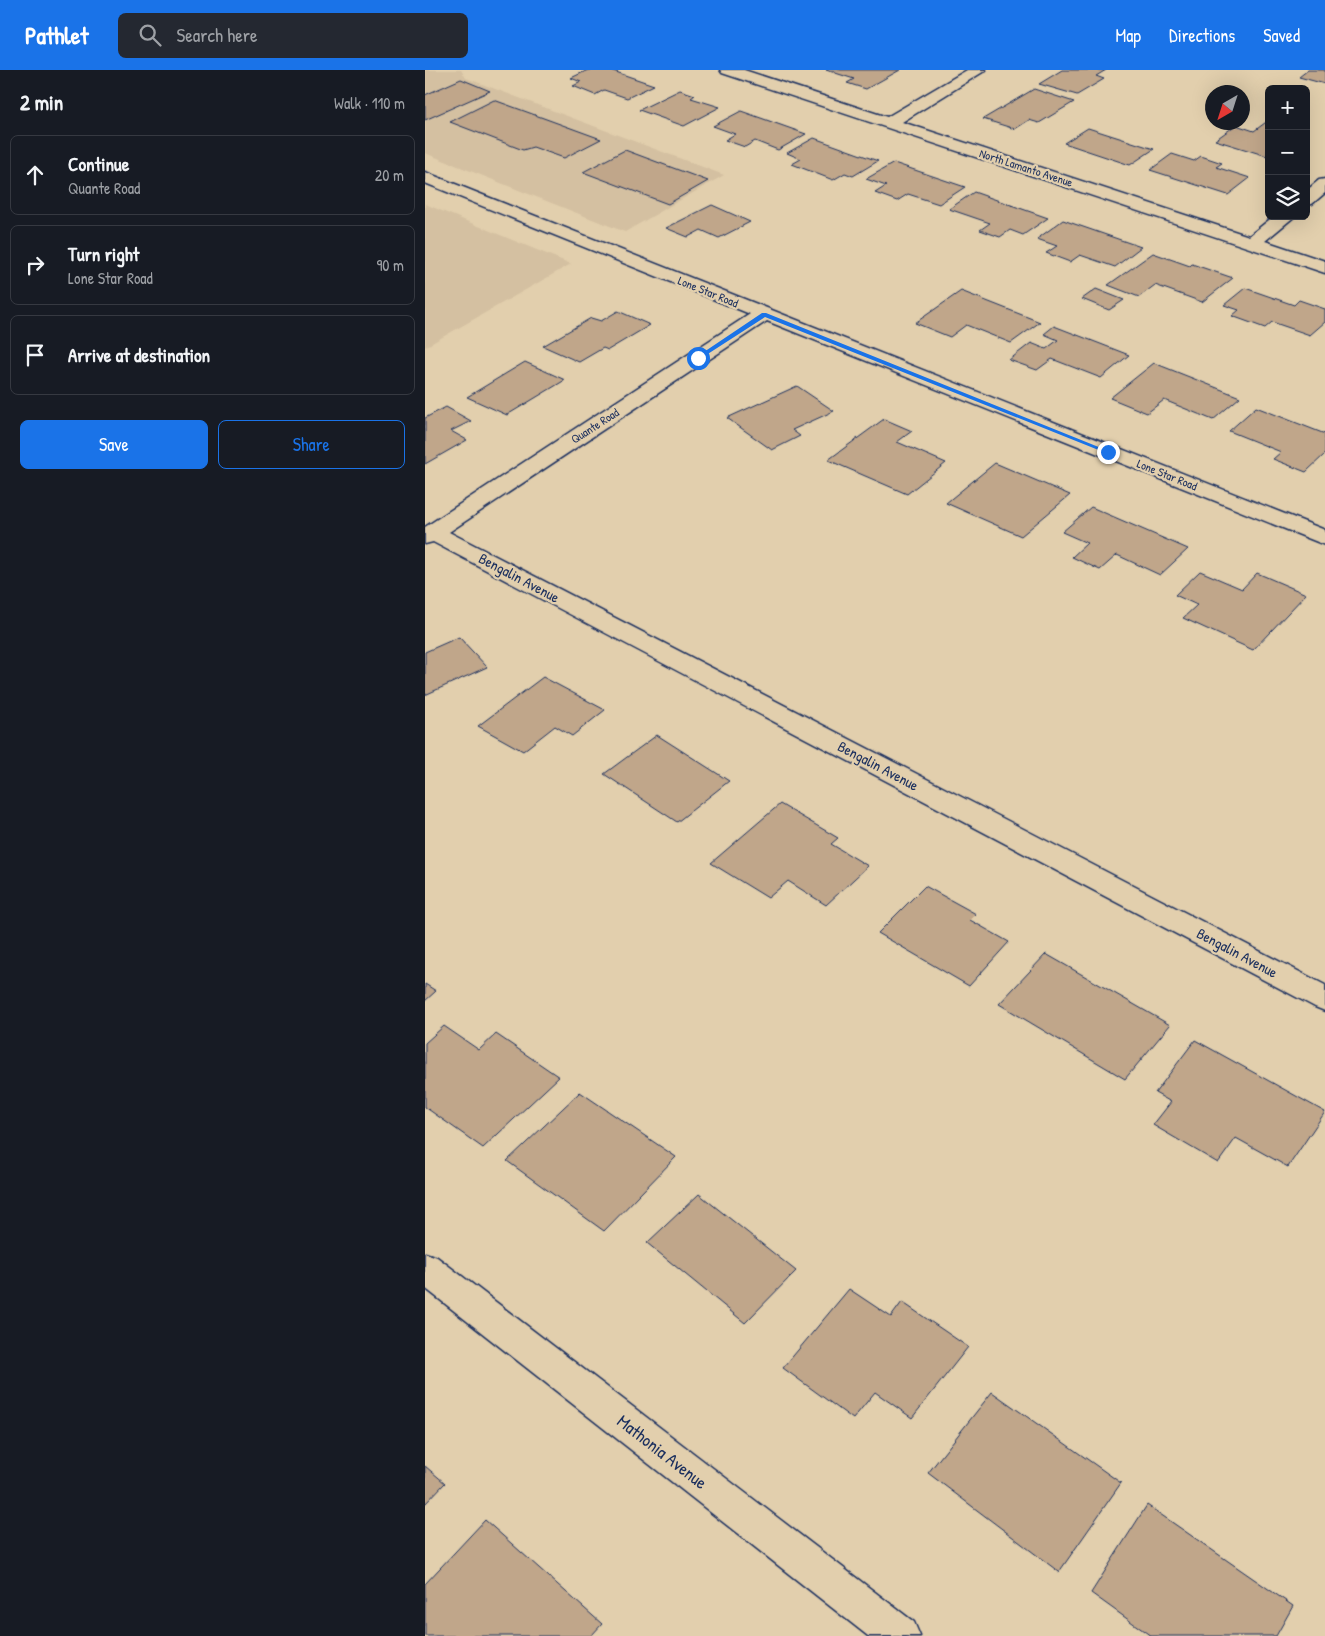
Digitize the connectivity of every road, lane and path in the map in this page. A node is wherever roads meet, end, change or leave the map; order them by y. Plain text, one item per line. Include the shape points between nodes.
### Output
1 (728, 70) edge
2 (978, 70) edge
3 (888, 123) junction
4 (425, 177) edge
5 (1325, 184) edge
6 (1310, 197) edge
7 (1280, 220) edge
8 (1253, 243) junction
9 (1325, 267) edge
10 (764, 314) junction
11 (428, 535) edge
12 (1325, 538) edge
13 (1325, 999) edge
14 (425, 1268) edge
15 (900, 1636) edge

1 - 3 street, North Lamanto Avenue
2 - 3 street
3 - 8 street, North Lamanto Avenue
4 - 10 street, Lone Star Road
5 - 6 street
7 - 8 street
8 - 9 street, North Lamanto Avenue
10 - 11 street, Quante Road
10 - 12 street, Lone Star Road
11 - 13 street, Bengalin Avenue
14 - 15 street, Mathonia Avenue

